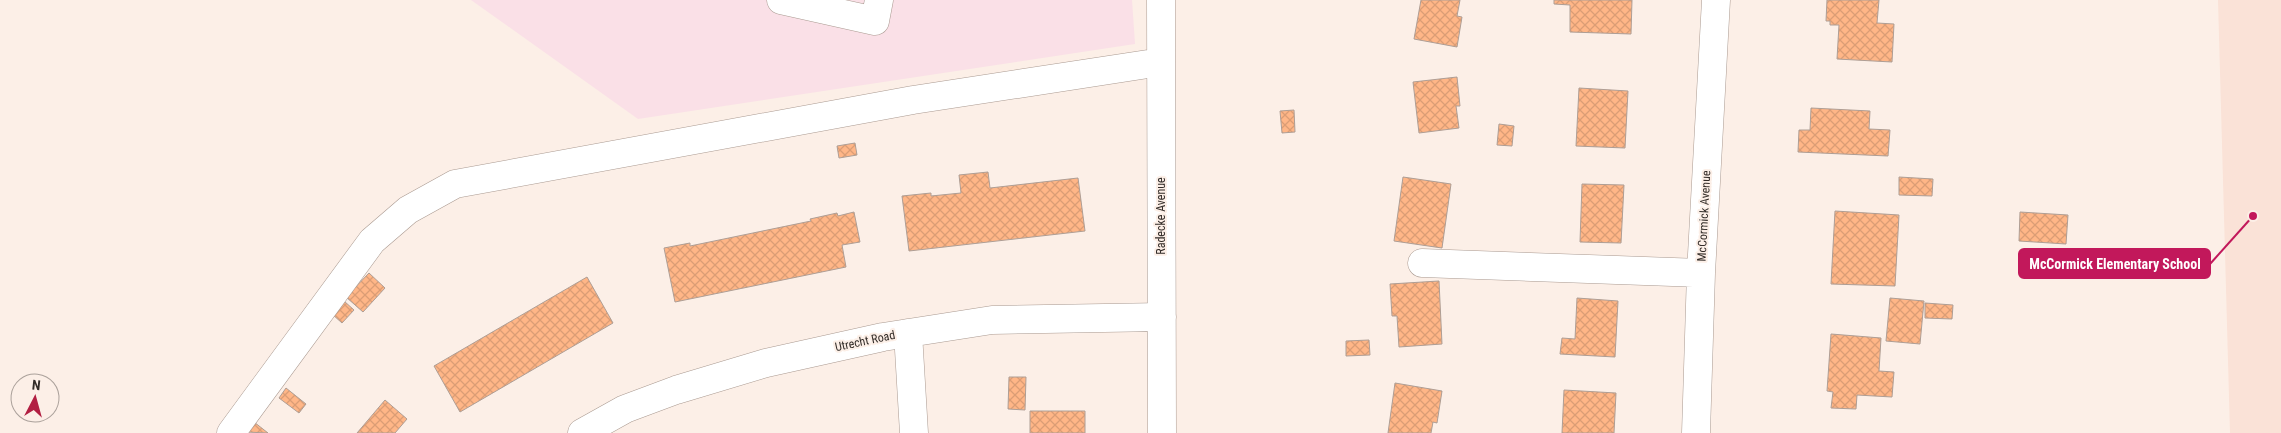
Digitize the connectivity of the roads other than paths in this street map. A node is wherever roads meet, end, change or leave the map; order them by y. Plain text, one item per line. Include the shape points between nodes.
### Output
1 (781, 0) edge
2 (879, 0) edge
3 (1161, 0) edge
4 (1716, 0) edge
5 (1160, 62) junction
6 (1422, 263) dead end
7 (1700, 273) junction
8 (1162, 317) junction
9 (908, 333) junction
10 (231, 433) edge
11 (582, 433) edge
12 (914, 433) edge
13 (1162, 433) edge
14 (1696, 433) edge

1 - 2 street via 875,21
3 - 5 street, Radecke Avenue
4 - 7 street, McCormick Avenue
5 - 8 street, Radecke Avenue
5 - 10 street via 913,100 455,184 408,210 372,240
6 - 7 street
7 - 14 street, McCormick Avenue
8 - 9 street, Utrecht Road via 992,320
8 - 13 street, Radecke Avenue
9 - 11 street, Utrecht Road via 766,363 676,390 625,409
9 - 12 street

